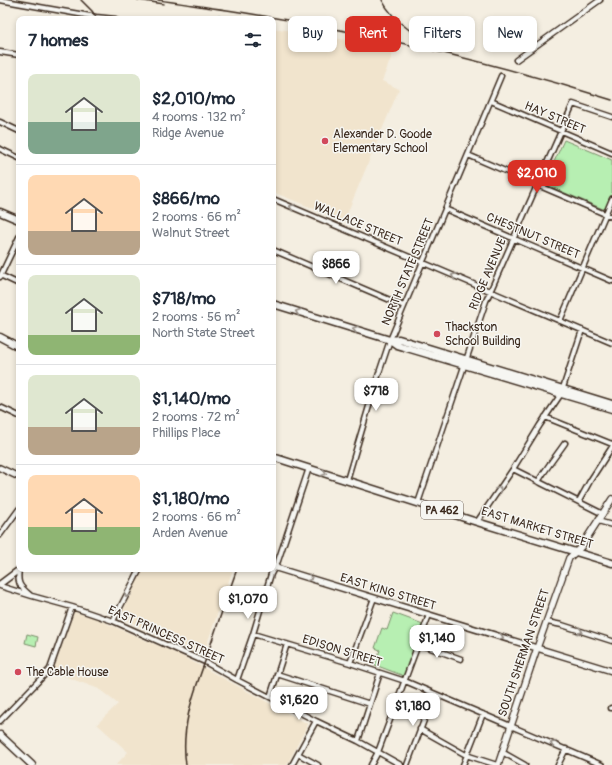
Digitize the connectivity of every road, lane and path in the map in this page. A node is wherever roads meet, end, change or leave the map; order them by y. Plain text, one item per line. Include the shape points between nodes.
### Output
1 (0, 0) edge
2 (600, 0) edge
3 (90, 16) edge
4 (0, 52) edge
5 (16, 55) edge
6 (516, 60) dead end
7 (501, 76) dead end
8 (491, 101) junction
9 (612, 117) edge
10 (0, 122) edge
11 (16, 130) edge
12 (561, 131) junction
13 (0, 149) edge
14 (612, 153) edge
15 (468, 155) junction
16 (16, 157) edge
17 (537, 185) junction
18 (612, 199) edge
19 (276, 200) edge
20 (445, 210) junction
21 (0, 212) edge
22 (606, 214) junction
23 (612, 217) edge
24 (16, 219) edge
25 (513, 239) junction
26 (16, 243) edge
27 (276, 251) edge
28 (423, 263) junction
29 (583, 269) junction
30 (0, 276) edge
31 (612, 281) edge
32 (16, 283) edge
33 (490, 291) junction
34 (276, 305) edge
35 (404, 306) junction
36 (560, 321) junction
37 (582, 330) junction
38 (0, 337) edge
39 (390, 340) junction
40 (612, 343) edge
41 (16, 345) edge
42 (465, 362) junction
43 (562, 392) junction
44 (612, 404) edge
45 (0, 407) edge
46 (612, 409) edge
47 (16, 415) edge
48 (545, 417) junction
49 (565, 443) dead end
50 (612, 445) edge
51 (276, 458) edge
52 (0, 468) edge
53 (309, 468) junction
54 (513, 469) junction
55 (16, 476) edge
56 (347, 480) junction
57 (538, 482) junction
58 (612, 499) edge
59 (579, 501) junction
60 (418, 503) junction
61 (16, 513) edge
62 (603, 514) junction
63 (477, 522) junction
64 (598, 522) junction
65 (612, 525) edge
66 (1, 532) edge
67 (576, 552) junction
68 (612, 563) edge
69 (276, 564) edge
70 (276, 568) edge
71 (16, 572) edge
72 (19, 572) edge
73 (138, 572) edge
74 (271, 572) edge
75 (0, 585) edge
76 (32, 596) junction
77 (374, 598) junction
78 (72, 607) junction
79 (429, 615) junction
80 (113, 621) junction
81 (547, 622) junction
82 (253, 634) junction
83 (612, 641) edge
84 (287, 644) junction
85 (419, 644) junction
86 (537, 648) junction
87 (461, 659) dead end
88 (350, 663) junction
89 (612, 671) edge
90 (380, 673) junction
91 (277, 674) junction
92 (237, 680) junction
93 (405, 681) junction
94 (434, 694) junction
95 (270, 697) junction
96 (370, 704) junction
97 (483, 714) junction
98 (0, 721) edge
99 (316, 721) junction
100 (511, 726) junction
101 (420, 729) junction
102 (0, 735) edge
103 (358, 741) junction
104 (566, 749) junction
105 (378, 752) junction
106 (502, 752) junction
107 (298, 754) junction
108 (466, 755) junction
109 (32, 765) edge
110 (292, 765) edge
111 (318, 765) edge
112 (371, 765) edge
113 (401, 765) edge
114 (407, 765) edge
115 (463, 765) edge
116 (498, 765) edge
117 (525, 765) edge
118 (558, 765) edge
119 (602, 765) edge

1 - 3 street
2 - 6 street
4 - 5 street
7 - 8 street, NORTH STATE STREET
8 - 12 street, HAY STREET
8 - 15 street, NORTH STATE STREET
9 - 12 street, RIDGE AVENUE via 572,104
10 - 11 street
12 - 14 street, HAY STREET
12 - 17 street, RIDGE AVENUE
13 - 16 street
15 - 17 street
15 - 20 street, NORTH STATE STREET
17 - 22 street
17 - 25 street, RIDGE AVENUE
18 - 22 street
28 -> 19 street, WALLACE STREET
20 - 25 street, CHESTNUT STREET
20 - 28 street, NORTH STATE STREET
21 - 24 main road
22 - 23 street
22 - 29 street
25 - 29 street, CHESTNUT STREET
25 - 33 street, RIDGE AVENUE
26 - 30 street
27 - 35 street
33 -> 28 street, WALLACE STREET
28 - 35 street, NORTH STATE STREET
29 - 31 street, CHESTNUT STREET
29 - 36 street
30 - 32 street
33 - 36 street, WALLACE STREET
33 - 42 street, RIDGE AVENUE
39 -> 34 main road
35 - 39 street, NORTH STATE STREET
36 - 37 street, WALLACE STREET
37 - 40 street, WALLACE STREET
37 - 43 street
38 - 41 main road
39 - 42 main road via 398,345
39 - 56 street, NORTH STATE STREET
42 - 43 main road
42 - 60 street, RIDGE AVENUE
43 - 44 main road
43 - 46 main road
43 - 48 street
45 - 47 street
48 - 50 street
48 - 54 street
49 - 57 street
50 - 59 street
51 - 53 main road, EAST MARKET STREET / PA 462
52 - 55 street
53 -> 56 main road, EAST MARKET STREET / PA 462
53 - 69 street
54 - 57 street
63 -> 54 street
56 - 60 main road, EAST MARKET STREET / PA 462
57 - 59 street
58 - 62 main road, SOUTH SHERMAN STREET
59 - 62 street
60 - 63 main road, EAST MARKET STREET / PA 462
61 - 66 street
62 - 64 main road, SOUTH SHERMAN STREET
63 - 67 main road, EAST MARKET STREET / PA 462
64 - 65 street
64 - 67 main road, SOUTH SHERMAN STREET
67 - 68 main road, EAST MARKET STREET / PA 462
67 - 81 main road, SOUTH SHERMAN STREET via 569,558
70 -> 77 street, EAST KING STREET
71 - 75 street
72 - 76 street via 19,585
73 -> 80 street
74 - 82 street
75 - 76 street, EAST PRINCESS STREET
76 - 78 street, EAST PRINCESS STREET
77 - 79 street, EAST KING STREET
77 - 88 street
78 - 80 street, EAST PRINCESS STREET
78 - 98 street via 50,669
79 - 85 street
79 -> 86 street, EAST KING STREET
80 - 92 street, EAST PRINCESS STREET via 204,662
81 -> 83 street
81 - 86 main road, SOUTH SHERMAN STREET
82 - 84 street, EDISON STREET
82 - 92 street
84 - 88 street, EDISON STREET
84 - 91 street
85 - 87 street
85 - 93 street
86 - 89 street, EAST KING STREET
86 - 100 main road, SOUTH SHERMAN STREET
88 - 90 street, EDISON STREET
90 - 93 street, EDISON STREET
90 - 96 street
91 - 95 street
91 - 96 street
92 - 95 street, EAST PRINCESS STREET
93 - 94 street, EDISON STREET
93 - 105 street
94 - 97 street, EDISON STREET
94 - 101 street
95 - 99 street, EAST PRINCESS STREET
96 - 103 street
97 - 100 street, EDISON STREET
97 - 108 street
99 - 103 street, EAST PRINCESS STREET
99 - 107 street
104 -> 100 street, EDISON STREET
100 - 106 main road, SOUTH SHERMAN STREET
101 - 108 street
101 - 114 street
102 - 109 main road
103 - 105 street, EAST PRINCESS STREET
104 - 118 street
104 - 119 street, EDISON STREET
105 - 112 street
105 - 113 street, EAST PRINCESS STREET
106 - 116 main road, SOUTH SHERMAN STREET
106 - 117 street
107 - 110 street
107 - 111 street
108 - 115 street
108 - 116 street

